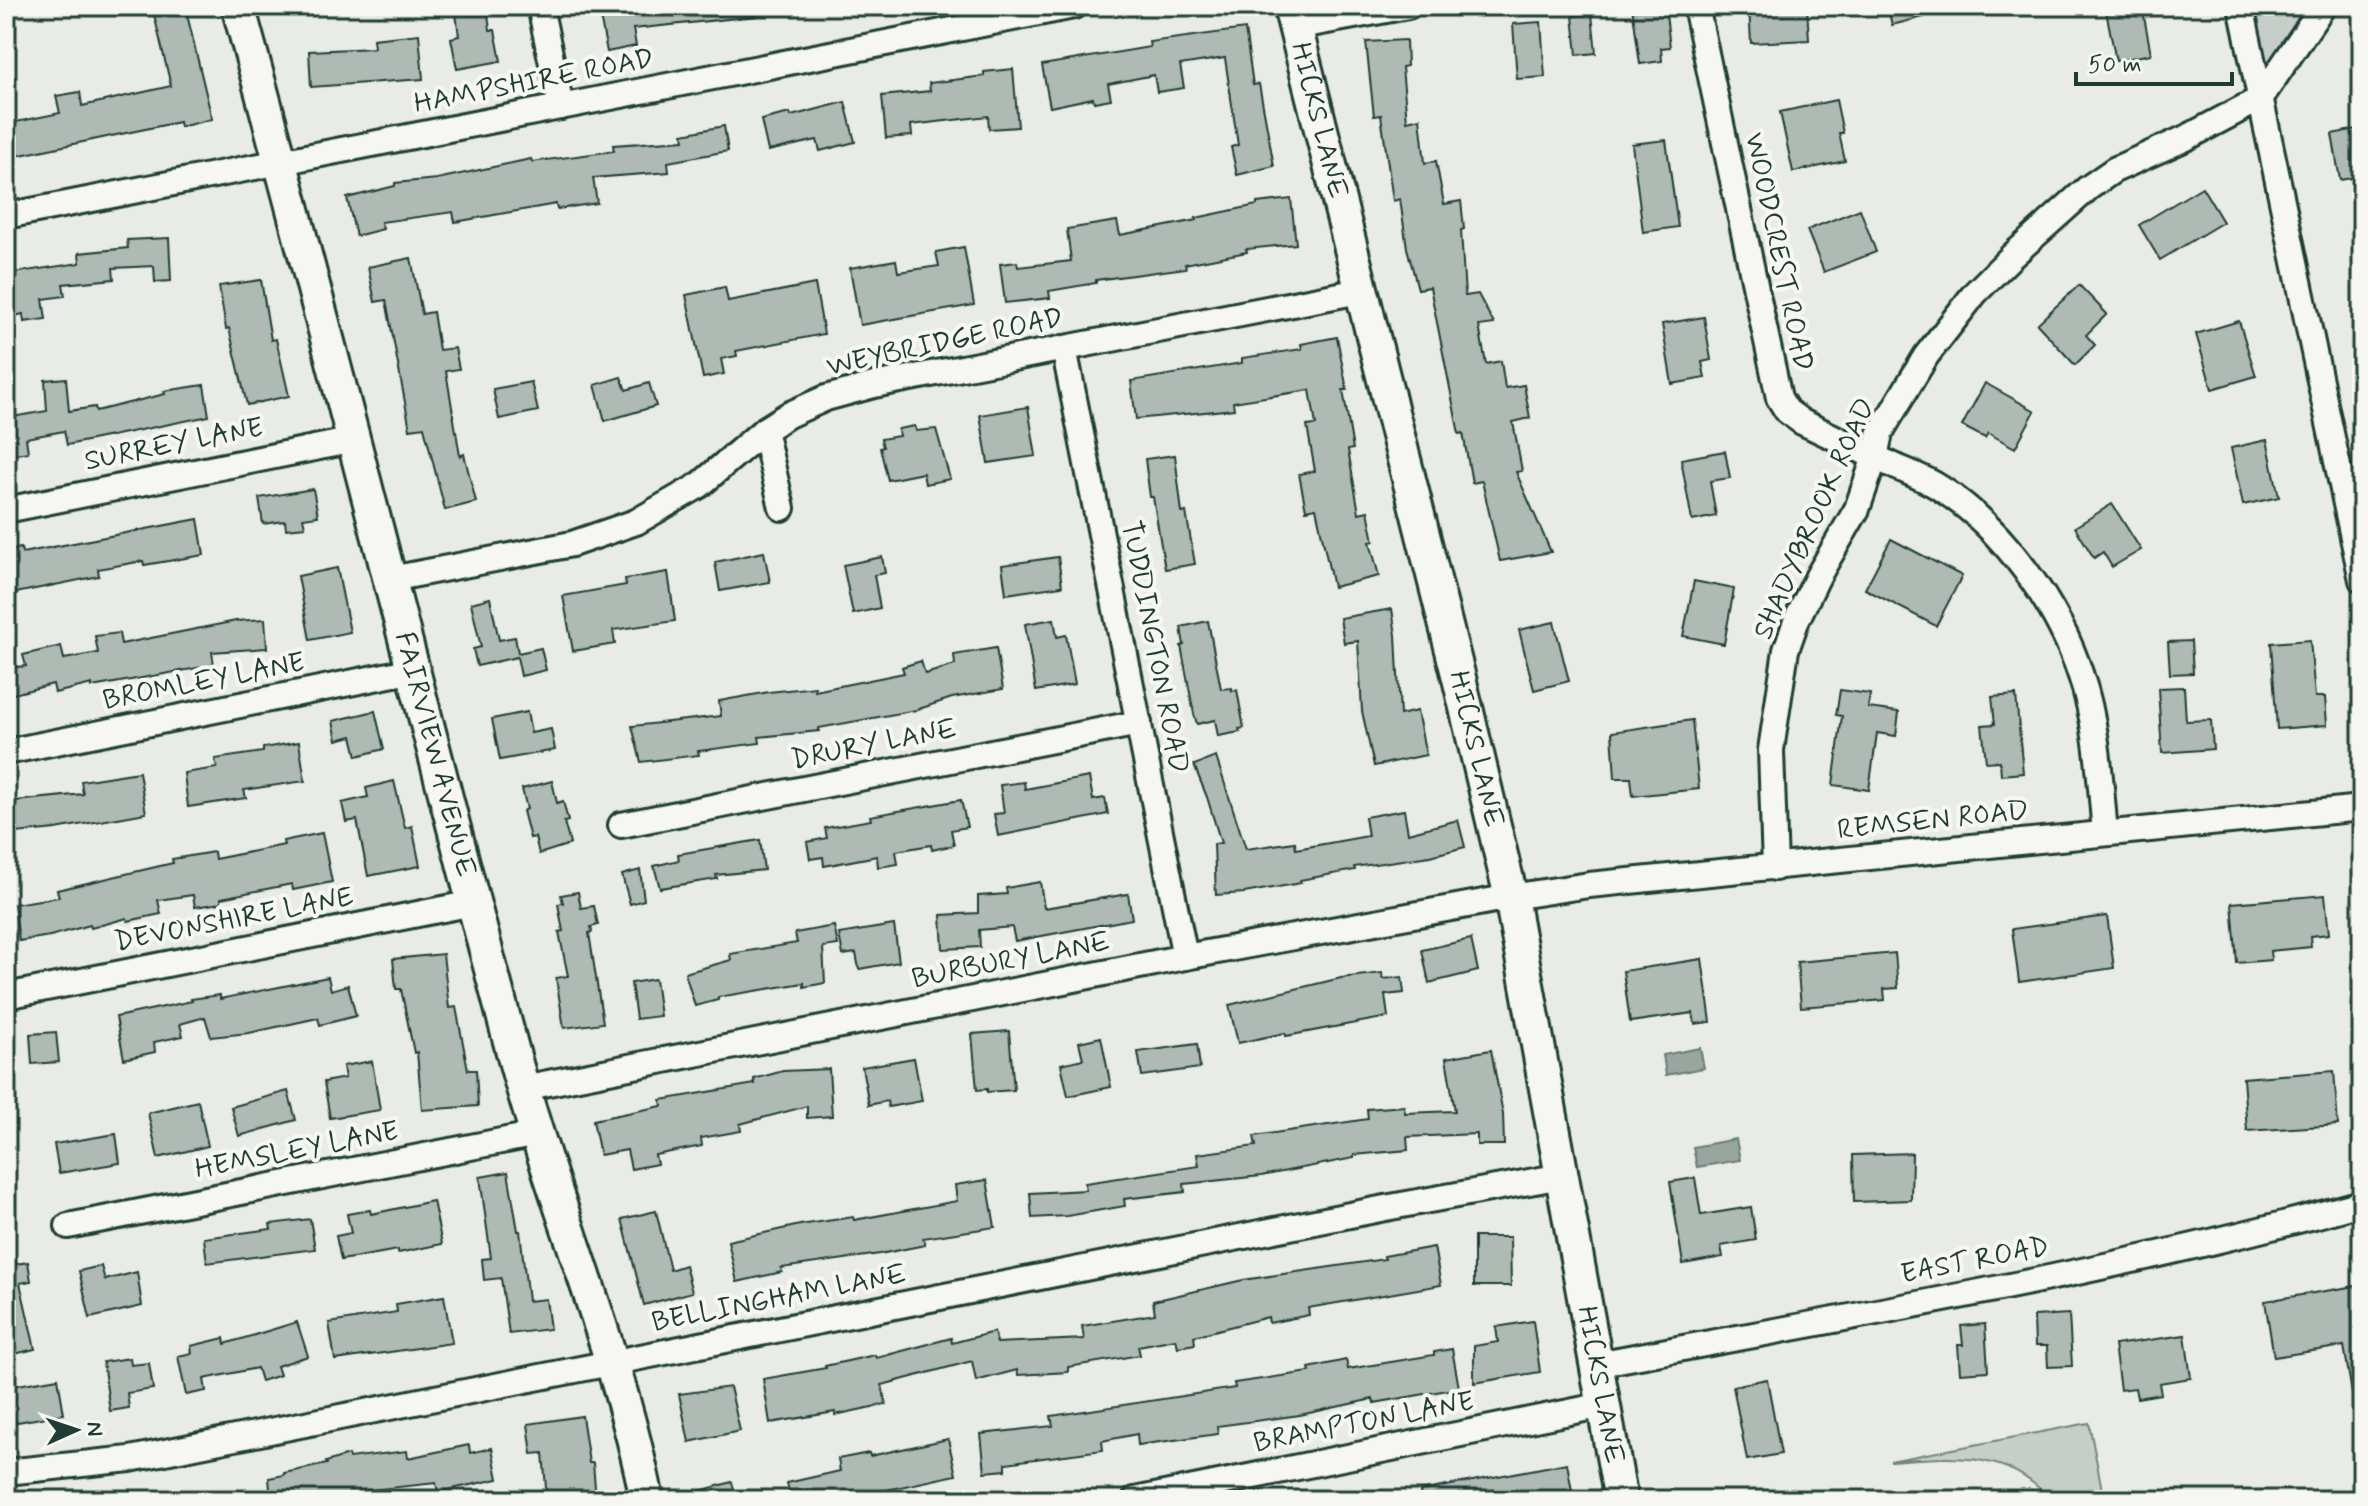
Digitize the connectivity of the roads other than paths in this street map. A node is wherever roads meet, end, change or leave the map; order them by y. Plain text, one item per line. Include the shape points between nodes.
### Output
1 (238, 6) edge
2 (540, 6) edge
3 (1074, 6) edge
4 (1408, 6) edge
5 (1696, 6) edge
6 (2241, 6) edge
7 (2323, 6) edge
8 (1292, 16) edge
9 (2260, 99) junction
10 (561, 107) junction
11 (281, 163) junction
12 (6, 216) edge
13 (1360, 291) junction
14 (1064, 348) junction
15 (764, 430) junction
16 (354, 440) junction
17 (1875, 457) junction
18 (782, 508) dead end
19 (6, 510) edge
20 (391, 579) junction
21 (2362, 580) edge
22 (414, 670) junction
23 (1139, 723) junction
24 (6, 752) edge
25 (2362, 808) edge
26 (621, 825) dead end
27 (2105, 833) junction
28 (1775, 868) junction
29 (1511, 897) junction
30 (473, 903) junction
31 (1185, 957) junction
32 (6, 996) edge
33 (523, 1088) junction
34 (537, 1134) junction
35 (1562, 1176) junction
36 (2362, 1203) edge
37 (68, 1226) dead end
38 (611, 1363) junction
39 (1597, 1364) junction
40 (1604, 1405) junction
41 (6, 1472) edge
42 (647, 1500) edge
43 (1135, 1500) edge
44 (1621, 1500) edge

1 - 11 street, FAIRVIEW AVENUE
2 - 10 street
3 - 10 street, HAMPSHIRE ROAD
4 - 8 street
5 - 17 street, WOODCREST ROAD via 1779,398 1802,422
6 - 9 street
7 - 9 street, SHADYBROOK ROAD
8 - 13 street, HICKS LANE
9 - 17 street, SHADYBROOK ROAD via 2114,170 2012,256 1926,356 1880,433
9 - 21 street
10 - 11 street, HAMPSHIRE ROAD
11 - 12 street, HAMPSHIRE ROAD
11 - 16 street, FAIRVIEW AVENUE
13 - 14 street, WEYBRIDGE ROAD
13 - 29 street, HICKS LANE
14 - 15 street, WEYBRIDGE ROAD via 826,398
14 - 23 street, TUDDINGTON ROAD
15 - 18 street
15 - 20 street, WEYBRIDGE ROAD via 700,485 636,522 572,544
16 - 19 street, SURREY LANE
16 - 20 street, FAIRVIEW AVENUE
17 - 27 street, WOODCREST ROAD via 1960,502 1991,530 2051,609 2081,674 2089,706
17 - 28 street, SHADYBROOK ROAD via 1857,509 1818,576 1786,650 1771,750
20 - 22 street, FAIRVIEW AVENUE
22 - 24 street, BROMLEY LANE
22 - 30 street, FAIRVIEW AVENUE
23 - 26 street, DRURY LANE
23 - 31 street, TUDDINGTON ROAD
25 - 27 street, REMSEN ROAD
27 - 28 street, REMSEN ROAD
28 - 29 street, REMSEN ROAD
29 - 31 street, BURBURY LANE
29 - 35 street, HICKS LANE
30 - 32 street, DEVONSHIRE LANE
30 - 33 street, FAIRVIEW AVENUE
31 - 33 street, BURBURY LANE
33 - 34 street, FAIRVIEW AVENUE
34 - 37 street, HEMSLEY LANE
34 - 38 street, FAIRVIEW AVENUE
35 - 38 street, BELLINGHAM LANE
35 - 39 street, HICKS LANE
36 - 39 street, EAST ROAD via 2010,1286
38 - 41 street, BELLINGHAM LANE via 130,1459
38 - 42 street, FAIRVIEW AVENUE
39 - 40 street, HICKS LANE
40 - 43 street, BRAMPTON LANE
40 - 44 street, HICKS LANE

